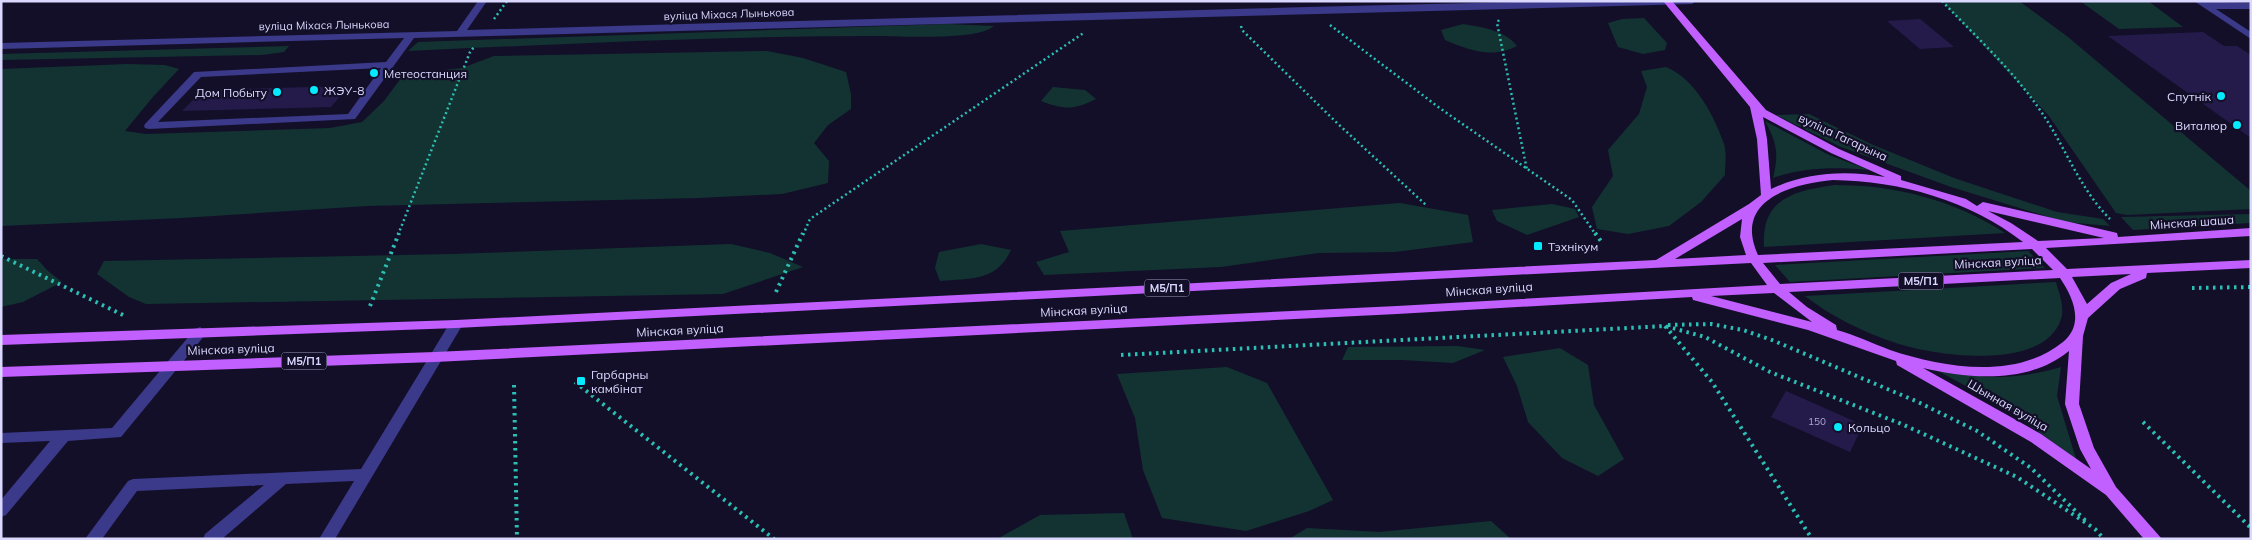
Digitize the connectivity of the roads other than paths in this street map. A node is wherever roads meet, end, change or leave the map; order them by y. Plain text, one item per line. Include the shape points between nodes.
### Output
1 (483, 1) edge
2 (1692, 1) edge
3 (1667, 2) edge
4 (2202, 4) edge
5 (2251, 6) edge
6 (2246, 30) edge
7 (459, 34) junction
8 (410, 36) junction
9 (2251, 36) edge
10 (1, 46) edge
11 (388, 65) junction
12 (1755, 106) junction
13 (1922, 188) junction
14 (1766, 194) junction
15 (1953, 198) junction
16 (1753, 207) junction
17 (2251, 232) edge
18 (2135, 240) junction
19 (2036, 244) junction
20 (1753, 258) junction
21 (1659, 263) junction
22 (2251, 264) edge
23 (2169, 268) junction
24 (2066, 273) junction
25 (1776, 288) junction
26 (1684, 293) junction
27 (2082, 317) junction
28 (456, 324) junction
29 (200, 332) junction
30 (2077, 337) junction
31 (1853, 339) junction
32 (1, 340) edge
33 (1885, 352) junction
34 (435, 357) junction
35 (172, 366) junction
36 (1, 372) edge
37 (63, 436) junction
38 (1, 438) edge
39 (366, 475) junction
40 (282, 479) junction
41 (2110, 491) junction
42 (1, 511) edge
43 (93, 539) edge
44 (211, 539) edge
45 (327, 539) edge
46 (2154, 539) edge

1 - 7 street
2 - 3 street, вуліца Міхася Лынькова
3 - 7 street, вуліца Міхася Лынькова
3 - 12 main road, вуліца Гагарына
4 - 5 street
4 - 6 street
6 - 9 street
7 - 8 street, вуліца Міхася Лынькова
8 - 10 street, вуліца Міхася Лынькова
8 - 11 street
11 - 11 street via 351,117 149,126 198,74
12 - 13 main road, вуліца Гагарына via 1827,147
12 - 14 main road, вуліца Гагарына via 1762,139
13 - 14 main road via 1891,181 1832,176 1806,179
13 - 15 main road
14 - 16 main road
15 - 18 main road via 2037,220
15 - 19 main road via 1997,219
16 - 20 main road via 1747,222 1747,239
16 - 21 main road
17 - 18 main road, Мінская шаша / М5/П1
18 - 19 main road, Мінская вуліца / М5/П1
19 - 20 main road, Мінская вуліца / М5/П1
19 - 24 main road
20 - 21 main road, Мінская вуліца / М5/П1
20 - 25 main road
21 - 28 main road, Мінская вуліца / М5/П1
22 - 23 main road, М5/П1
23 - 24 main road, Мінская вуліца / М5/П1
23 - 27 main road via 2126,279
24 - 25 main road, Мінская вуліца / М5/П1
24 - 27 main road via 2078,296
25 - 26 main road, Мінская вуліца / М5/П1
25 - 31 main road via 1823,324
26 - 31 main road
26 - 34 main road, Мінская вуліца / М5/П1
27 - 30 main road, Шынная вуліца
28 - 29 main road, Мінская вуліца / М5/П1
28 - 34 street
29 - 32 main road, Мінская вуліца / М5/П1
29 - 35 street
30 - 33 main road via 2062,353 2038,364 2006,370 1952,368
30 - 41 main road, Шынная вуліца via 2072,404 2087,449
31 - 33 main road
33 - 41 main road, Шынная вуліца via 2036,438
34 - 35 main road, Мінская вуліца / М5/П1
34 - 39 street
35 - 36 main road, Мінская вуліца / М5/П1
35 - 37 street via 116,433
37 - 38 street
37 - 42 street
39 - 40 street
39 - 45 street
40 - 43 street via 134,486
40 - 44 street
41 - 46 main road, Шынная вуліца

